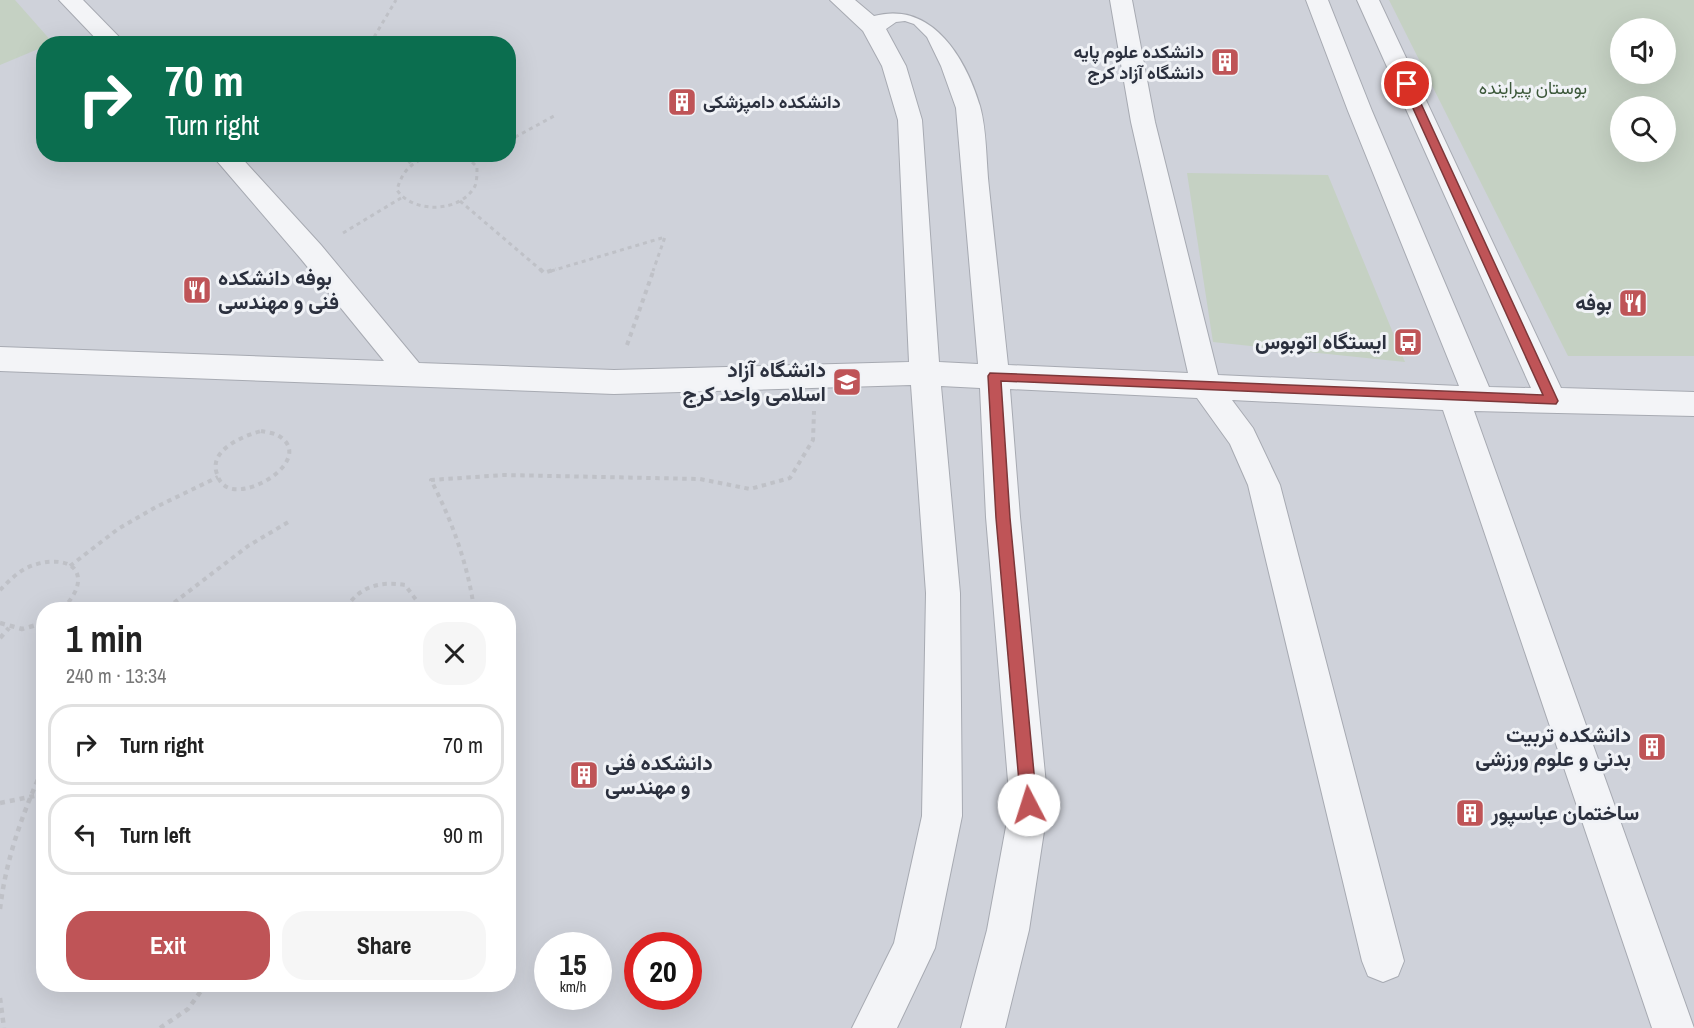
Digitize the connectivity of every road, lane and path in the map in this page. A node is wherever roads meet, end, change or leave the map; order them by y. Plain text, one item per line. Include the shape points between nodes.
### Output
1 (70, 0) edge
2 (396, 0) edge
3 (841, 0) edge
4 (1121, 0) edge
5 (1317, 0) edge
6 (1368, 0) edge
7 (873, 27) junction
8 (107, 36) edge
9 (375, 36) edge
10 (554, 116) dead end
11 (516, 137) edge
12 (230, 162) edge
13 (416, 162) edge
14 (473, 162) edge
15 (411, 164) joint
16 (401, 198) junction
17 (460, 201) junction
18 (311, 252) junction
19 (0, 359) edge
20 (925, 373) junction
21 (412, 375) junction
22 (816, 376) junction
23 (994, 376) junction
24 (614, 382) junction
25 (1206, 387) junction
26 (1466, 398) junction
27 (1552, 401) junction
28 (1694, 404) edge
29 (218, 477) junction
30 (290, 521) dead end
31 (70, 566) junction
32 (0, 590) edge
33 (68, 602) edge
34 (175, 602) edge
35 (351, 602) edge
36 (417, 602) edge
37 (473, 602) edge
38 (0, 623) edge
39 (36, 625) edge
40 (9, 628) junction
41 (0, 638) edge
42 (36, 783) edge
43 (36, 796) edge
44 (29, 797) junction
45 (0, 803) edge
46 (0, 909) edge
47 (1383, 961) dead end
48 (200, 992) edge
49 (0, 998) edge
50 (4, 1028) edge
51 (160, 1028) edge
52 (874, 1028) edge
53 (983, 1028) edge
54 (1674, 1028) edge

1 - 8 street
2 - 9 path
3 - 7 street
4 - 25 street via 1143,122
5 - 26 street
6 - 27 street
7 - 20 street via 894,66 910,120
7 - 23 street via 890,16 908,14 922,19 937,34 969,108
10 - 11 path
12 - 18 street
13 - 15 path
14 - 17 path via 477,167 476,184
15 - 16 path via 398,181
16 - 17 path via 427,208
16 - 18 path
17 - 24 path via 544,273 665,237
18 - 21 street
19 - 21 street
20 - 22 street
20 - 23 street
20 - 52 street via 943,593 942,816 914,948
21 - 24 street
22 - 24 street
22 - 37 path via 813,440 790,478 750,489 700,479 504,475 431,480 454,524 471,580
23 - 25 street
23 - 53 street via 1029,805 1008,930
25 - 26 street
25 - 47 street via 1242,437 1264,485
26 - 27 street
26 - 54 street
27 - 28 street
29 - 29 path via 228,488 239,490 264,484 283,469 288,459 286,442 272,432 249,433 238,438 220,455 216,464
29 - 31 path via 118,529
30 - 34 path via 248,546
31 - 32 path via 58,560 33,564 19,571
31 - 33 path via 78,579
35 - 36 path via 359,592 382,582 405,585
38 - 40 path
39 - 40 path
40 - 41 path
42 - 44 path
43 - 44 path
44 - 45 path
44 - 46 path via 17,830
48 - 51 path via 188,1009
49 - 50 path

